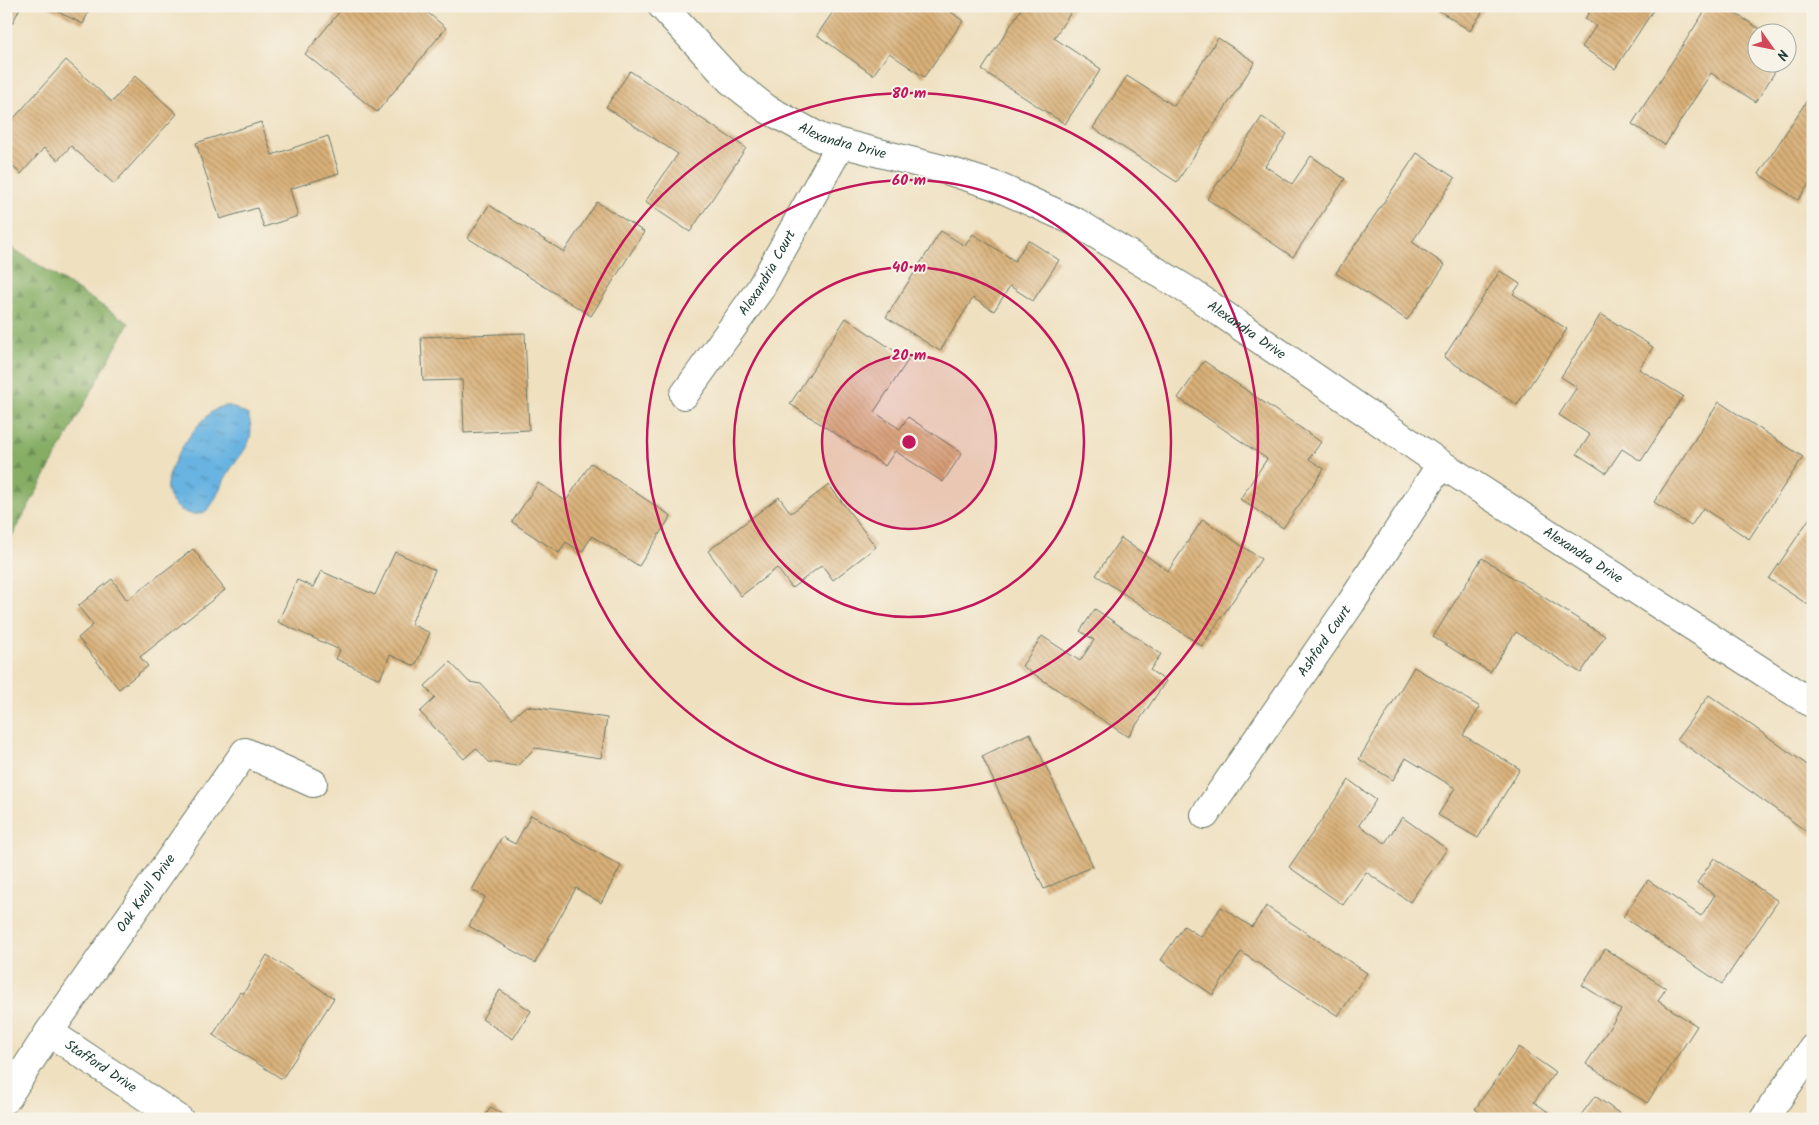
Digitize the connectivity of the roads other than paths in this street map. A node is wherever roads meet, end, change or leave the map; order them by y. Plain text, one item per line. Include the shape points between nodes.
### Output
1 (662, 6) edge
2 (841, 144) junction
3 (684, 395) dead end
4 (1441, 464) junction
5 (1813, 704) edge
6 (313, 783) dead end
7 (1204, 816) dead end
8 (49, 1032) junction
9 (1813, 1048) edge
10 (6, 1099) edge
11 (179, 1119) edge
12 (1764, 1119) edge

1 - 2 street, Alexandra Drive via 731,81 767,109 821,138
2 - 3 street, Alexandria Court via 760,289
2 - 4 street, Alexandra Drive via 996,186 1076,222 1192,293
4 - 5 street, Alexandra Drive
4 - 7 street, Ashford Court via 1351,603
6 - 8 street, Oak Knoll Drive via 245,752
8 - 10 street, Oak Knoll Drive
8 - 11 street, Stafford Drive
9 - 12 street

